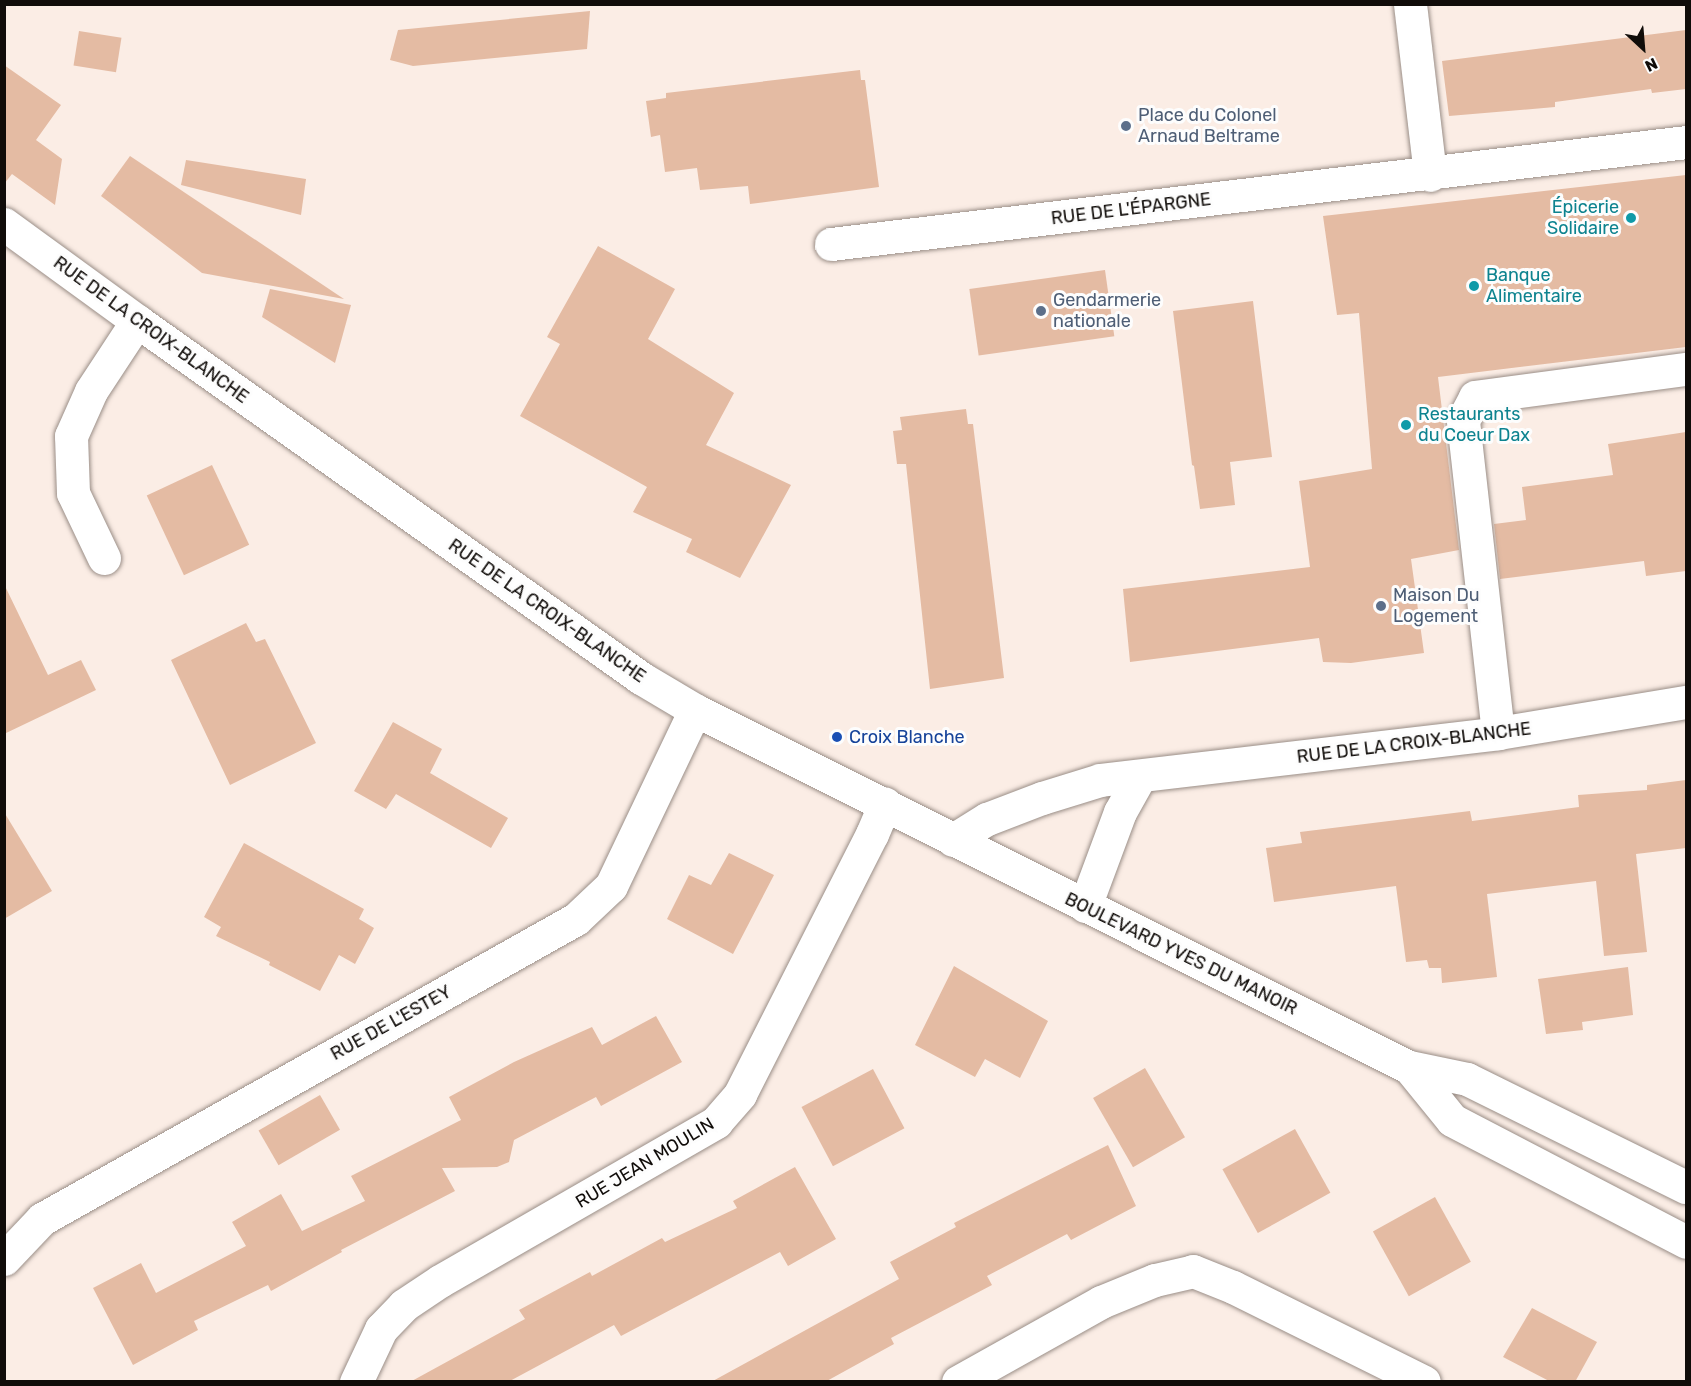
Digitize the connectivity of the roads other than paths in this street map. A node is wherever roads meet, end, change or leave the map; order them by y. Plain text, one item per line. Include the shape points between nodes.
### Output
1 (1410, 4) edge
2 (1686, 142) edge
3 (1430, 175) junction
4 (4, 224) edge
5 (831, 244) dead end
6 (137, 321) junction
7 (1686, 369) edge
8 (104, 558) dead end
9 (1686, 702) edge
10 (695, 710) junction
11 (1498, 733) junction
12 (1140, 776) junction
13 (885, 804) junction
14 (953, 840) junction
15 (1085, 906) junction
16 (1409, 1067) junction
17 (1686, 1187) edge
18 (1686, 1242) edge
19 (4, 1259) edge
20 (356, 1382) edge
21 (958, 1382) edge
22 (1424, 1382) edge

1 - 3 street
2 - 3 street, RUE DE L'ÉPARGNE
3 - 5 street, RUE DE L'ÉPARGNE
4 - 6 street, RUE DE LA CROIX-BLANCHE
6 - 8 street via 91,391 71,436 73,494
6 - 10 street, RUE DE LA CROIX-BLANCHE via 641,678
7 - 11 street via 1475,398 1462,420
9 - 11 street, RUE DE LA CROIX-BLANCHE
10 - 13 street, RUE DE LA CROIX-BLANCHE
10 - 19 street, RUE DE L'ESTEY via 611,885 576,919 42,1219
11 - 12 street, RUE DE LA CROIX-BLANCHE
12 - 14 street, RUE DE LA CROIX-BLANCHE via 1100,780 1042,798 987,819
12 - 15 street via 1120,812
13 - 14 street, RUE DE LA CROIX-BLANCHE
13 - 20 street, RUE JEAN MOULIN via 740,1094 716,1122 405,1305 381,1329
14 - 15 street, BOULEVARD YVES DU MANOIR
15 - 16 street, BOULEVARD YVES DU MANOIR
16 - 17 street, BOULEVARD YVES DU MANOIR via 1467,1079
16 - 18 street, BOULEVARD YVES DU MANOIR via 1452,1120
21 - 22 street via 1101,1302 1155,1280 1193,1272 1233,1287

